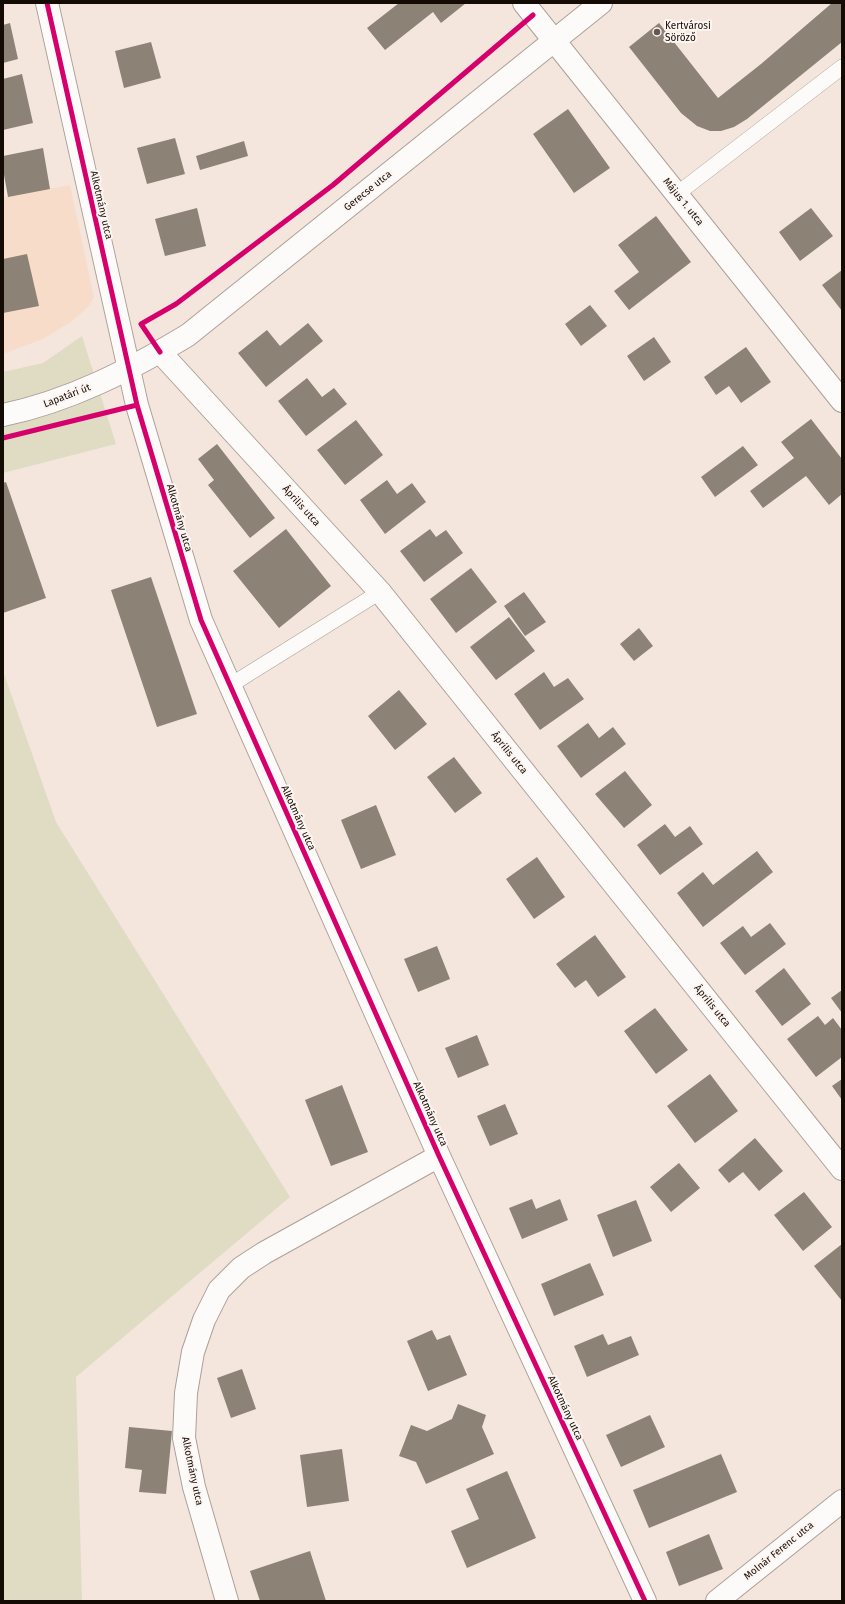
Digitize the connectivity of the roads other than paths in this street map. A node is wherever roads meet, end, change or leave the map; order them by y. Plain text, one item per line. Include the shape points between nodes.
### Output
1 (47, 3) edge
2 (524, 3) edge
3 (601, 3) edge
4 (554, 41) junction
5 (842, 67) edge
6 (677, 194) junction
7 (160, 352) junction
8 (128, 370) junction
9 (842, 401) edge
10 (3, 416) edge
11 (380, 592) junction
12 (229, 686) junction
13 (439, 1156) junction
14 (842, 1169) edge
15 (842, 1501) edge
16 (227, 1601) edge
17 (645, 1601) edge
18 (717, 1601) edge

1 - 8 street, Alkotmány utca
2 - 4 street, Május 1. utca
3 - 4 street, Gerecse utca
4 - 6 street, Május 1. utca
4 - 7 street, Gerecse utca via 188,335
5 - 6 lane
6 - 9 street, Május 1. utca
7 - 8 street, Gerecse utca
7 - 11 street, Április utca
8 - 10 street, Lapatári út via 52,403
8 - 12 street, Alkotmány utca via 198,613
11 - 12 lane
11 - 14 street, Április utca
12 - 13 street, Alkotmány utca
13 - 16 street, Alkotmány utca via 241,1268 220,1290 204,1320 193,1352 186,1394 184,1438 194,1487
13 - 17 street, Alkotmány utca
15 - 18 street, Molnár Ferenc utca

